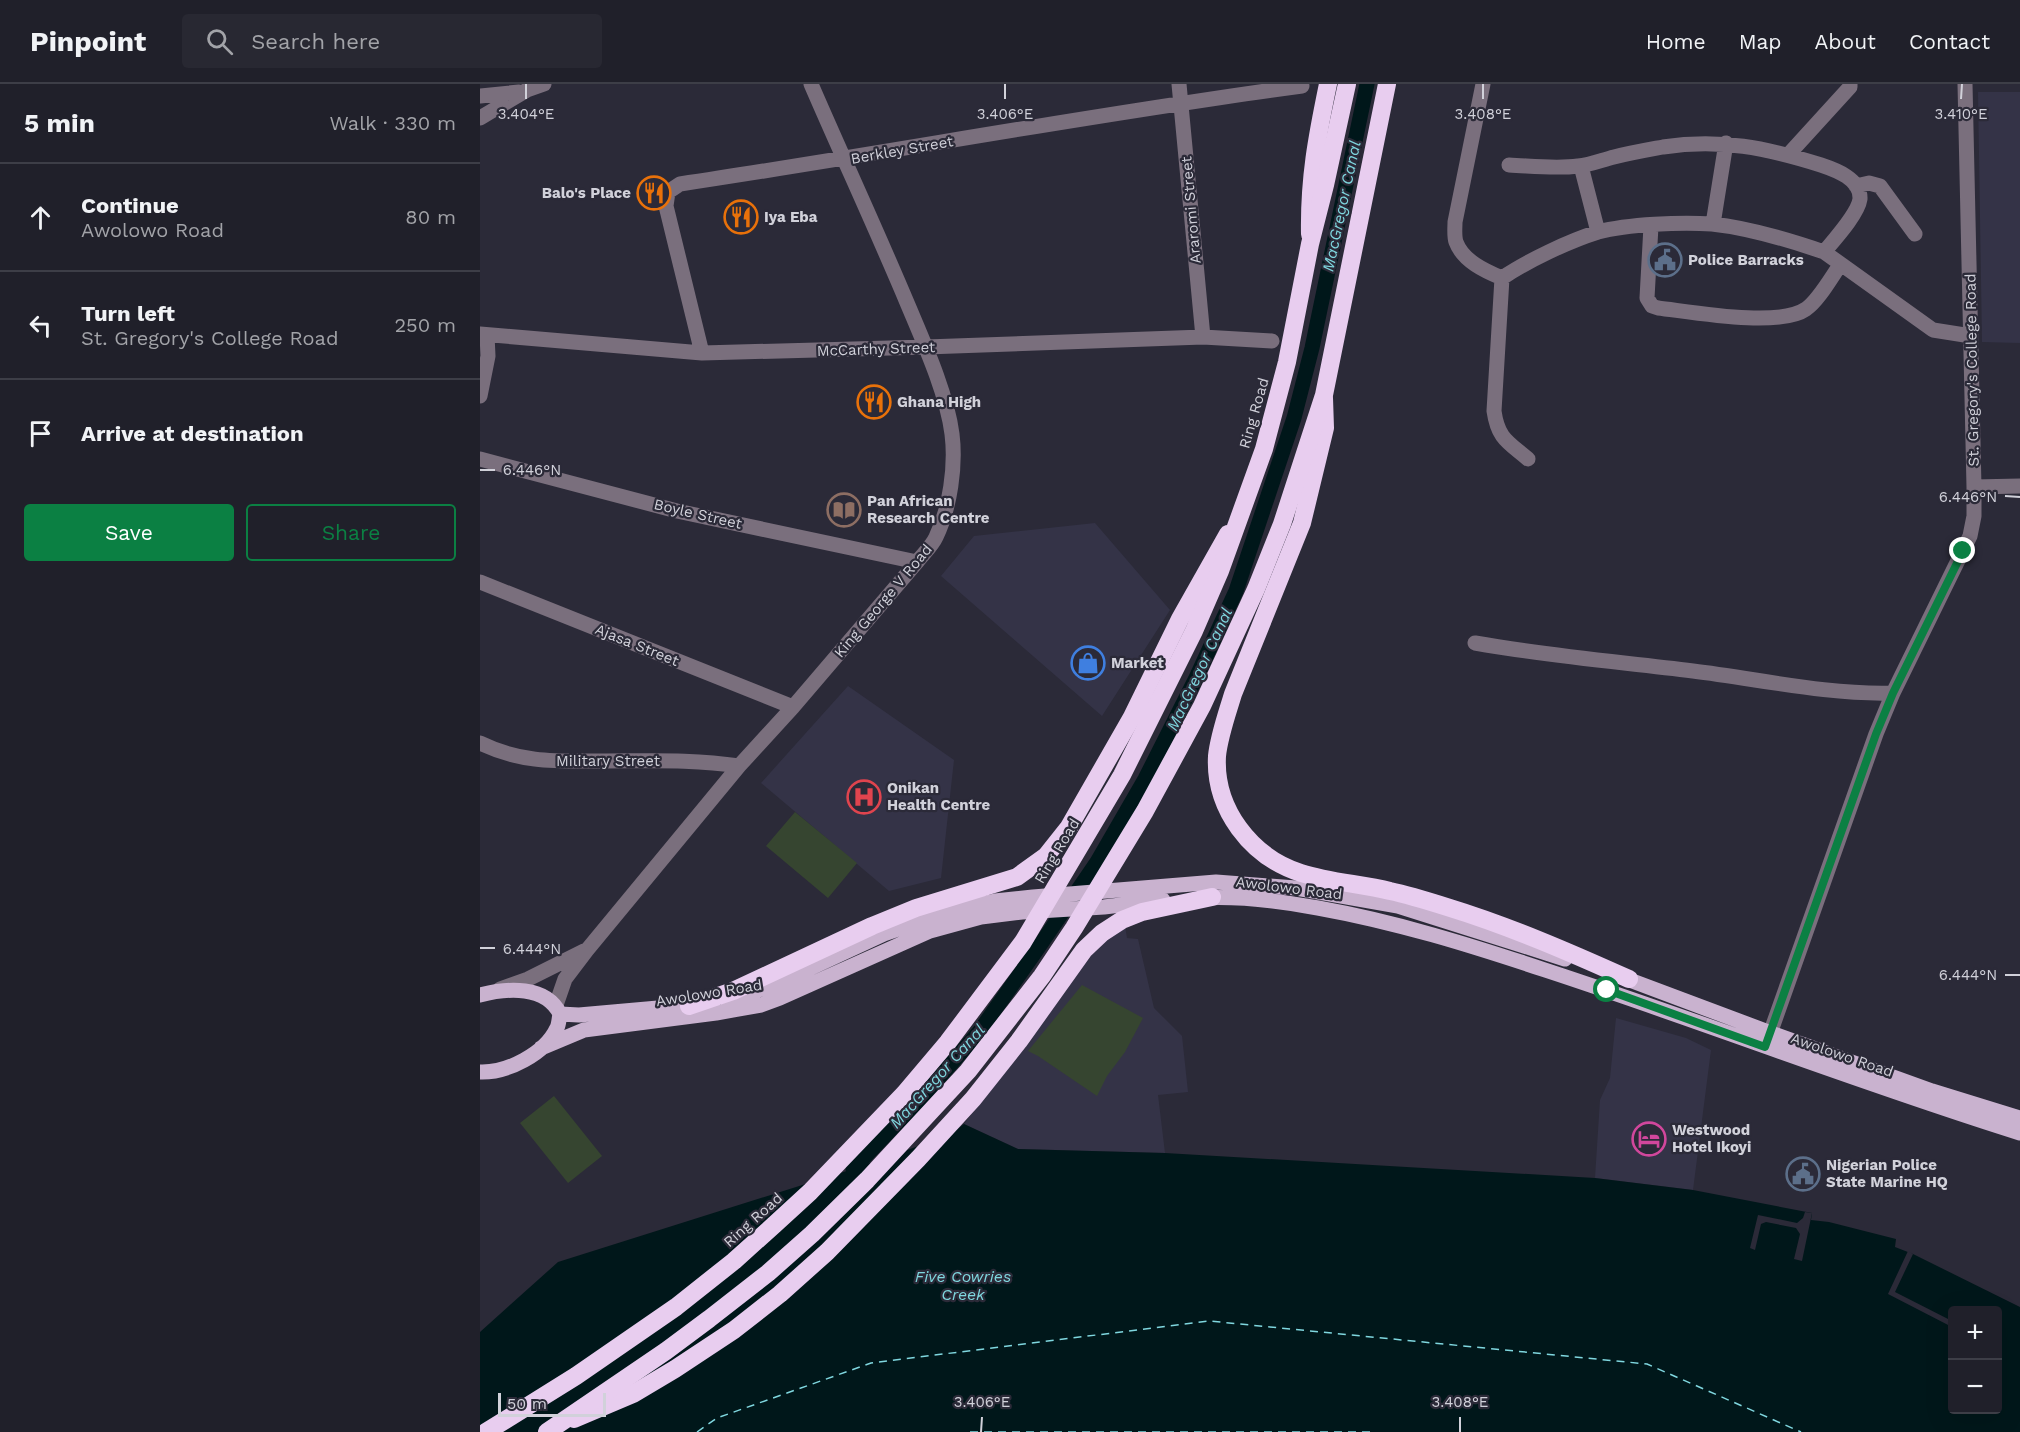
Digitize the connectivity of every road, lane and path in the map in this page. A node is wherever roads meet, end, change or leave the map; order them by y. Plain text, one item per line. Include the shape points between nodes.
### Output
1 (544, 84) edge
2 (812, 84) edge
3 (1179, 84) edge
4 (1328, 84) edge
5 (1347, 84) edge
6 (1387, 84) edge
7 (1483, 84) edge
8 (1850, 84) edge
9 (1965, 84) edge
10 (1302, 86) dead end
11 (528, 90) junction
12 (480, 96) edge
13 (1181, 102) junction
14 (480, 118) edge
15 (1726, 143) junction
16 (1788, 155) junction
17 (843, 160) junction
18 (1509, 165) dead end
19 (1581, 166) junction
20 (1856, 186) junction
21 (1713, 224) junction
22 (1651, 225) junction
23 (1598, 232) junction
24 (1915, 234) dead end
25 (1310, 244) junction
26 (1824, 252) junction
27 (1840, 265) junction
28 (1502, 278) junction
29 (483, 335) edge
30 (1971, 336) junction
31 (1203, 337) junction
32 (1272, 341) dead end
33 (926, 347) junction
34 (702, 353) junction
35 (1324, 395) junction
36 (480, 396) edge
37 (480, 459) edge
38 (1528, 459) dead end
39 (2020, 486) edge
40 (1974, 487) junction
41 (1237, 520) junction
42 (917, 562) junction
43 (480, 582) edge
44 (1475, 643) dead end
45 (1893, 693) junction
46 (794, 707) junction
47 (480, 743) edge
48 (739, 765) junction
49 (1212, 897) junction
50 (587, 950) junction
51 (1629, 979) junction
52 (486, 993) edge
53 (689, 1006) junction
54 (558, 1009) junction
55 (1768, 1040) junction
56 (541, 1048) junction
57 (487, 1072) edge
58 (480, 1084) edge
59 (2020, 1118) edge
60 (2020, 1133) edge
61 (553, 1429) edge
62 (486, 1432) edge

1 - 11 street
2 - 17 street, King George V Road
3 - 13 street, Araromi Street
4 - 25 highway, bridge via 1314,152
5 - 25 highway, Ring Road, bridge
6 - 35 highway, bridge
7 - 28 street via 1455,222 1455,240 1473,263
8 - 16 street
9 - 30 street, St. Gregory's College Road
10 - 13 street, Berkley Street
11 - 12 street
11 - 14 street
13 - 17 street, Berkley Street
13 - 31 street, Araromi Street
15 - 16 street
15 - 19 street via 1665,147
15 - 21 street
16 - 20 street via 1831,169 1850,178
17 - 33 street, King George V Road
17 - 34 street, Berkley Street via 680,184 668,192 666,206
18 - 19 street
19 - 23 street
20 - 24 street via 1880,186
20 - 26 street via 1860,198 1857,209
21 - 22 street
21 - 26 street
22 - 23 street
22 - 27 street via 1646,289 1652,306 1658,308 1752,318 1797,315 1808,308
23 - 28 street
25 - 41 highway, Ring Road, bridge via 1264,449
26 - 27 street
27 - 30 street via 1933,330
28 - 38 street via 1495,418 1502,437
29 - 34 street, McCarthy Street
29 - 36 street via 488,356
30 - 40 street, St. Gregory's College Road
31 - 32 street, McCarthy Street
31 - 33 street, McCarthy Street
33 - 34 street, McCarthy Street
33 - 42 street, King George V Road via 952,435 952,477 936,537
35 - 51 highway via 1325,428 1302,523 1233,694 1217,755 1225,806 1248,841 1266,856 1301,873 1447,907 1536,938
35 - 61 highway, bridge via 1282,524 1202,706 1119,855 1042,976 953,1088 813,1234 709,1319
37 - 42 street, Boyle Street via 677,510
39 - 40 street
40 - 45 street, St. Gregory's College Road via 1970,536
41 - 53 highway, bridge via 1180,619 1132,717 1069,827 1046,856 1017,877 925,905 733,991
41 - 62 highway, Ring Road, bridge via 1194,631 1122,775 1023,942 948,1042 810,1192 734,1261 576,1377
42 - 46 street, King George V Road
43 - 46 street, Ajasa Street
44 - 45 street via 1864,694
45 - 55 street, St. Gregory's College Road
46 - 48 street, King George V Road
47 - 48 street, Military Street via 540,762 703,761
48 - 50 street, King George V Road
49 - 55 main road, Awolowo Road via 1295,904 1440,935
49 - 56 main road, Awolowo Road, bridge via 981,917 930,931 761,1005 584,1030
49 - 61 highway, bridge via 1142,912 1102,933 1084,950 973,1099 826,1252 780,1294 734,1330 633,1394
50 - 52 street via 528,980
50 - 54 street, King George V Road via 565,979
51 - 53 main road, Awolowo Road, bridge via 1398,906 1255,883 1216,882 1033,897 956,909 884,934 774,985 733,999
51 - 55 main road, Awolowo Road
52 - 54 main road via 531,991 544,996
53 - 54 main road, Awolowo Road via 579,1016
54 - 56 main road via 558,1028
55 - 59 main road, Awolowo Road
55 - 60 main road, Awolowo Road via 1930,1105
56 - 57 main road via 518,1063
57 - 58 main road

